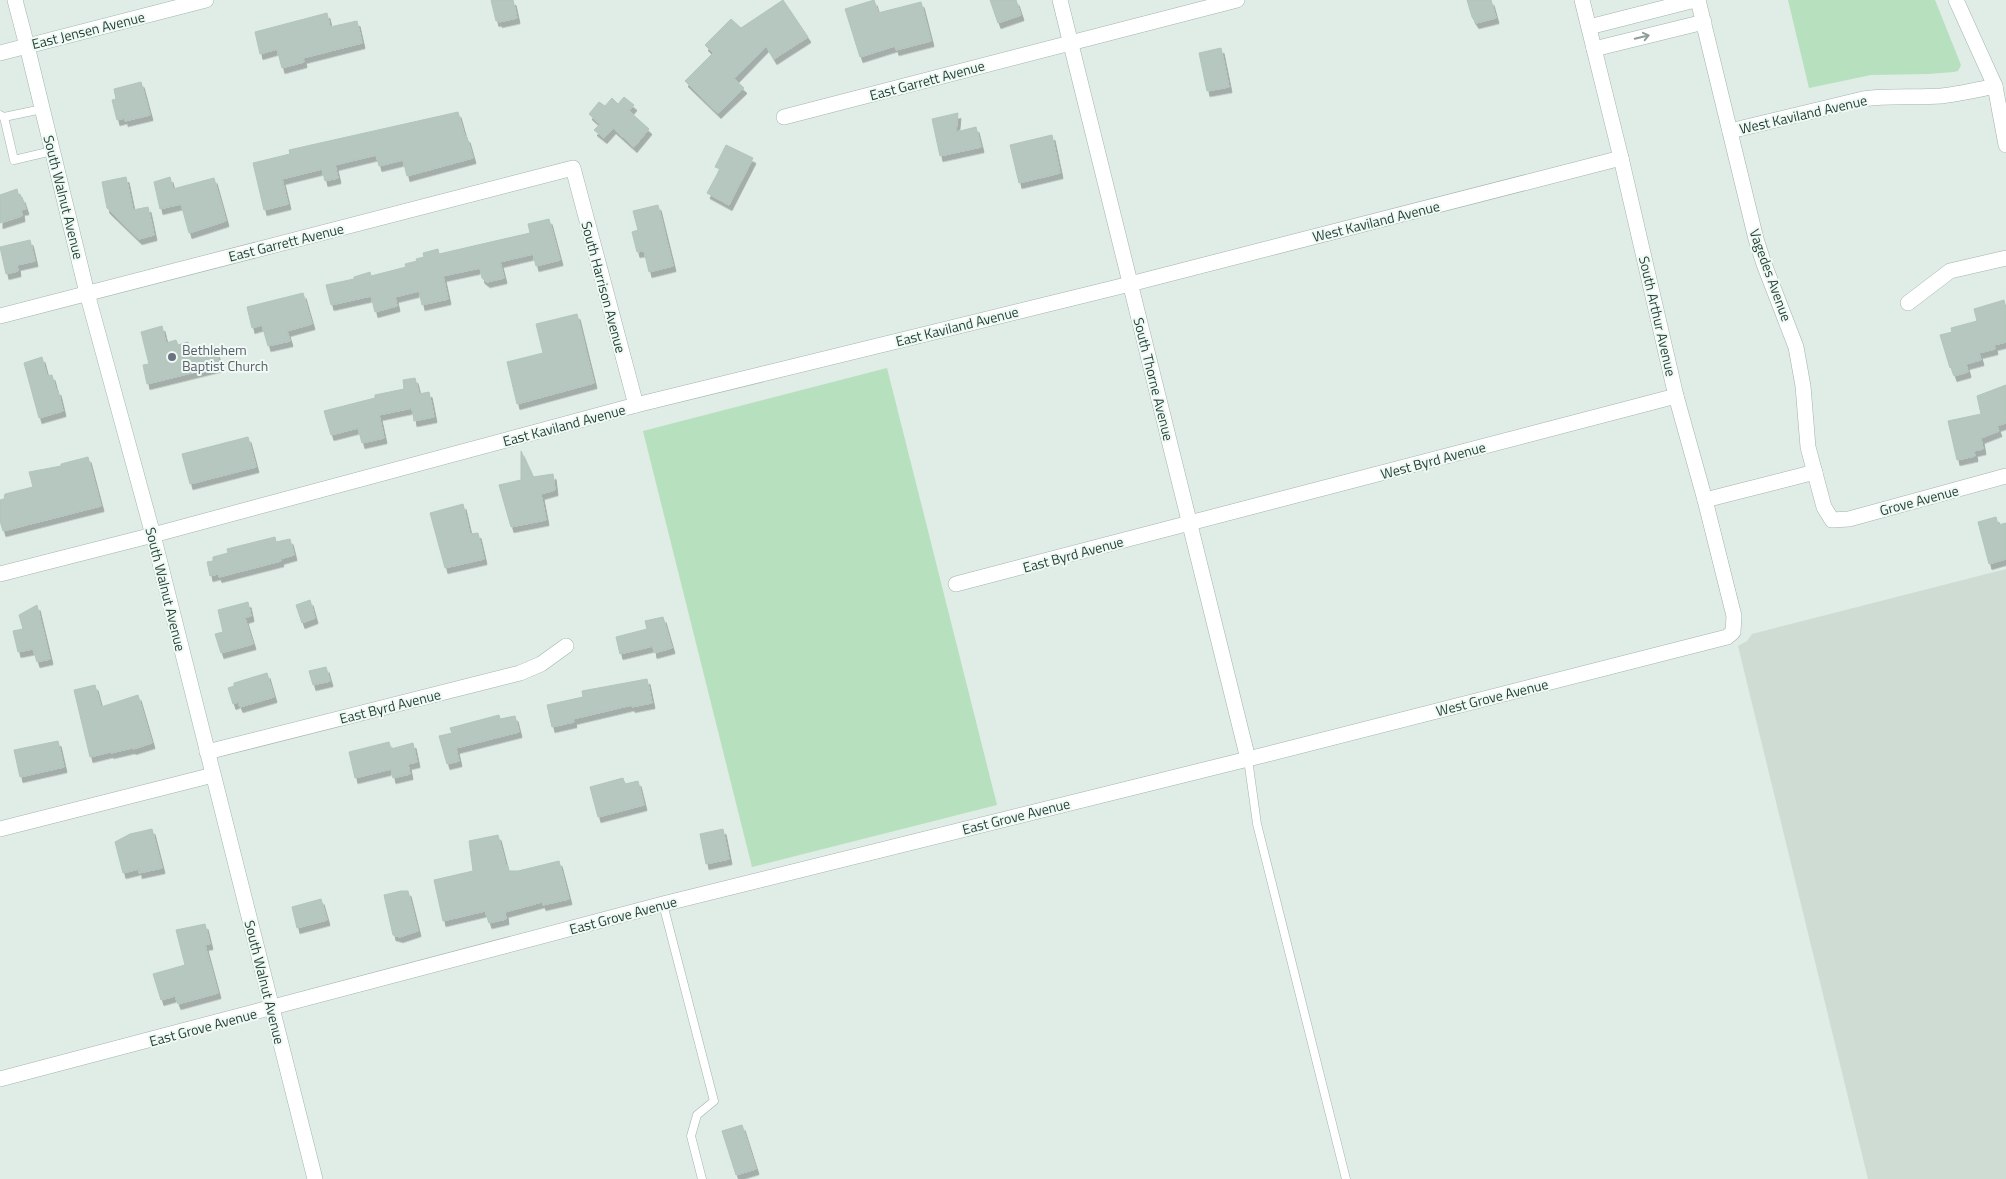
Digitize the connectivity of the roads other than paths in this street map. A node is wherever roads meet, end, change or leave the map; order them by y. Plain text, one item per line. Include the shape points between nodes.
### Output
1 (15, 0) edge
2 (206, 0) edge
3 (1060, 0) edge
4 (1237, 0) edge
5 (1582, 0) edge
6 (1697, 0) edge
7 (1956, 0) edge
8 (1704, 22) junction
9 (1589, 27) junction
10 (1070, 42) junction
11 (27, 46) junction
12 (1594, 49) junction
13 (0, 53) edge
14 (1995, 86) junction
15 (42, 109) junction
16 (2, 116) edge
17 (784, 117) dead end
18 (1730, 132) junction
19 (2006, 145) edge
20 (52, 151) junction
21 (1622, 158) junction
22 (573, 168) joint
23 (2006, 258) edge
24 (1130, 284) junction
25 (87, 293) junction
26 (1908, 303) dead end
27 (0, 316) edge
28 (1676, 396) junction
29 (636, 405) junction
30 (1815, 472) junction
31 (2006, 476) edge
32 (1705, 500) junction
33 (1832, 520) joint
34 (1190, 524) junction
35 (153, 535) junction
36 (0, 574) edge
37 (956, 584) dead end
38 (1733, 632) joint
39 (566, 646) dead end
40 (207, 752) junction
41 (1248, 759) junction
42 (213, 776) junction
43 (0, 829) edge
44 (663, 904) junction
45 (272, 1009) junction
46 (0, 1079) edge
47 (315, 1179) edge
48 (702, 1179) edge
49 (1346, 1179) edge

1 - 11 street, South Walnut Avenue
2 - 11 street, East Jensen Avenue
3 - 10 street, South Thorne Avenue
4 - 10 street, East Garrett Avenue
5 - 9 street, South Arthur Avenue
6 - 8 street, Vagedes Avenue
6 - 9 street
7 - 14 street
12 -> 8 street
8 - 18 street, Vagedes Avenue
9 - 12 street, South Arthur Avenue
10 - 17 street, East Garrett Avenue
10 - 24 street, South Thorne Avenue
11 - 13 street, East Jensen Avenue
11 - 15 street, South Walnut Avenue
12 - 21 street, South Arthur Avenue
14 - 18 street, West Kaviland Avenue via 1940,96 1880,96
14 - 19 street
15 - 16 lane
15 - 20 street, South Walnut Avenue
16 - 20 lane via 14,160
18 - 30 street, Vagedes Avenue via 1764,264 1796,347 1808,447
20 - 25 street, South Walnut Avenue
21 - 24 street, West Kaviland Avenue
21 - 28 street, South Arthur Avenue
22 - 25 street, East Garrett Avenue
22 - 29 street, South Harrison Avenue
23 - 26 street via 1950,271
24 - 29 street, East Kaviland Avenue
24 - 34 street, South Thorne Avenue
25 - 27 street, East Garrett Avenue
25 - 35 street, South Walnut Avenue
28 - 32 street, South Arthur Avenue
28 - 34 street, West Byrd Avenue
29 - 35 street, East Kaviland Avenue
30 - 32 street
30 - 33 street, Vagedes Avenue via 1824,507
31 - 33 street, Grove Avenue via 1849,519
32 - 38 street, South Arthur Avenue via 1734,616
34 - 37 street, East Byrd Avenue
34 - 41 street, South Thorne Avenue
35 - 36 street, East Kaviland Avenue
35 - 40 street, South Walnut Avenue
38 - 41 street, West Grove Avenue via 1719,640
39 - 40 street, East Byrd Avenue via 541,664 520,673
40 - 42 street, South Walnut Avenue
41 - 44 street, East Grove Avenue
41 - 49 lane via 1257,824
42 - 43 street
42 - 45 street, South Walnut Avenue
44 - 45 street, East Grove Avenue
44 - 48 lane via 714,1101 697,1116 691,1136
45 - 46 street, East Grove Avenue
45 - 47 street, South Walnut Avenue

